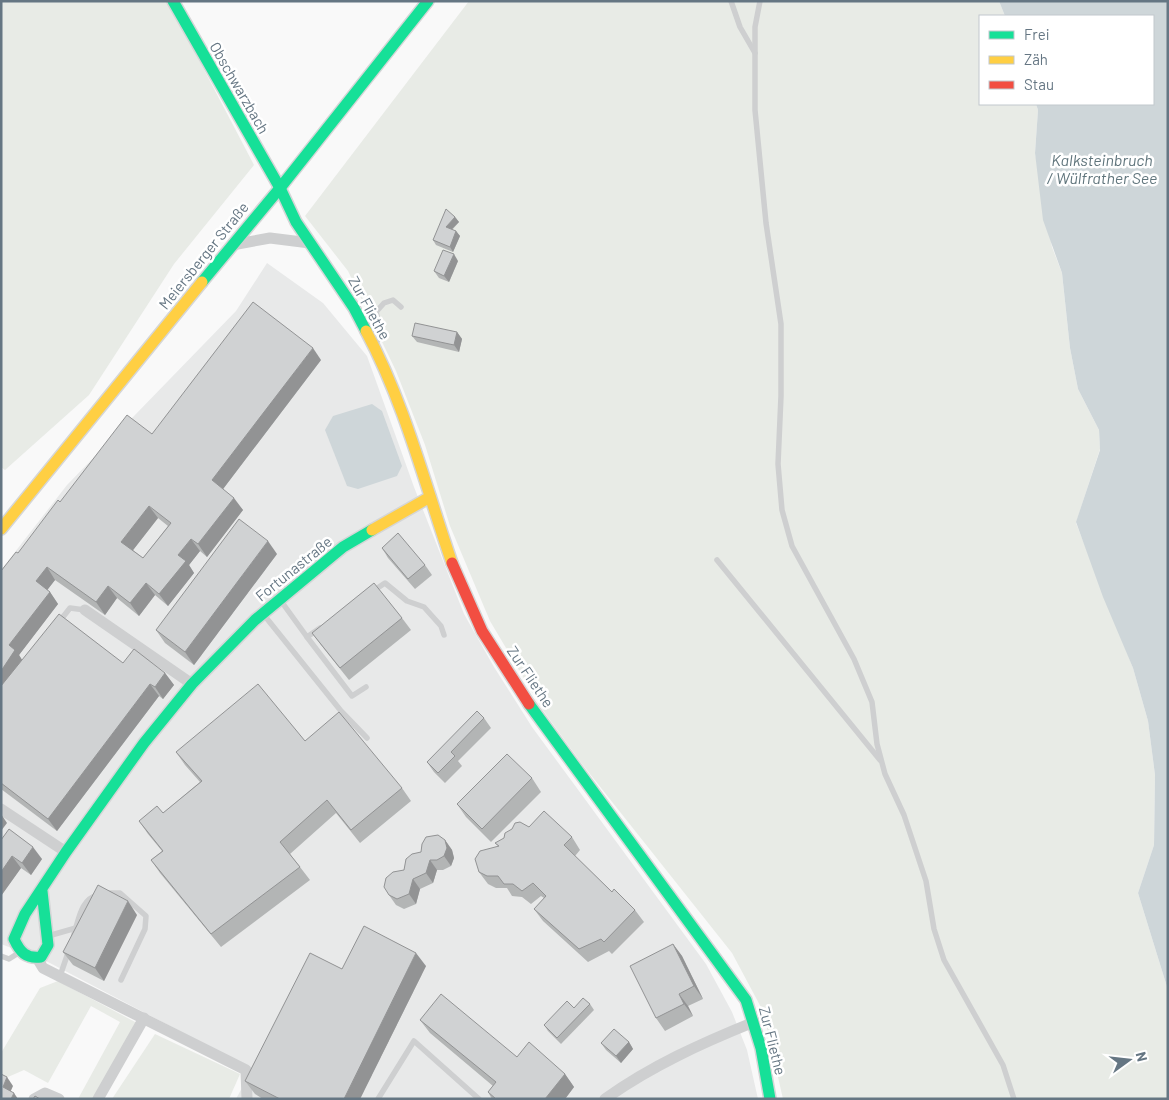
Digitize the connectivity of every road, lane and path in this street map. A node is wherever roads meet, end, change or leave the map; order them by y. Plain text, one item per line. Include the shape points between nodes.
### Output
1 (173, 1) edge
2 (428, 1) edge
3 (731, 1) edge
4 (760, 1) edge
5 (757, 56) junction
6 (280, 188) junction
7 (310, 243) junction
8 (232, 245) junction
9 (401, 307) dead end
10 (373, 346) junction
11 (430, 497) junction
12 (1, 528) edge
13 (717, 560) dead end
14 (364, 596) edge
15 (279, 599) junction
16 (85, 610) joint
17 (263, 613) junction
18 (328, 622) edge
19 (53, 632) edge
20 (444, 635) dead end
21 (307, 637) junction
22 (192, 684) junction
23 (366, 687) dead end
24 (367, 738) dead end
25 (881, 761) junction
26 (1, 809) edge
27 (66, 852) junction
28 (42, 891) junction
29 (76, 928) junction
30 (48, 936) junction
31 (20, 952) junction
32 (1, 956) edge
33 (37, 958) junction
34 (60, 976) junction
35 (121, 980) dead end
36 (144, 1018) junction
37 (754, 1022) junction
38 (34, 1099) edge
39 (58, 1099) edge
40 (98, 1099) edge
41 (247, 1099) edge
42 (378, 1099) edge
43 (479, 1099) edge
44 (605, 1099) edge
45 (770, 1099) edge
46 (1014, 1099) edge

1 - 6 street, Obschwarzbach
2 - 6 street, Meiersberger Straße
3 - 5 lane via 740,27
4 - 5 lane via 755,27
5 - 25 lane via 755,110 766,223 781,324 782,396 778,464 782,510 792,546 854,660 872,702
6 - 7 street, Zur Fliethe
6 - 8 street, Meiersberger Straße
7 - 8 street via 270,238
7 - 10 street, Zur Fliethe via 354,308
8 - 12 street, Meiersberger Straße
9 - 10 lane via 393,300 384,303 376,312 382,334
10 - 11 street, Zur Fliethe via 395,392
11 - 15 street, Fortunastraße via 343,547
11 - 37 street, Zur Fliethe via 466,597 506,670 734,981
13 - 25 lane
14 - 20 lane via 385,584 407,601 424,607 441,626
15 - 17 street, Fortunastraße
15 - 21 lane
16 - 19 lane via 70,608
16 - 22 street
17 - 22 street, Fortunastraße
17 - 24 lane via 341,711
18 - 21 lane
21 - 23 lane via 352,696
22 - 27 street, Fortunastraße via 144,743
25 - 46 lane via 904,815 926,881 934,930 944,960 1003,1065
26 - 27 street
27 - 28 street, Fortunastraße
28 - 30 street
28 - 31 street, Fortunastraße via 17,929 14,939
29 - 30 lane
29 - 34 lane
29 - 35 lane via 83,907 91,897 107,893 120,893 146,916 145,929
30 - 33 street via 44,953
31 - 32 lane via 9,959
31 - 33 street
33 - 34 street via 43,968
34 - 36 street
36 - 40 street
36 - 41 street via 246,1070
37 - 44 street via 655,1067 630,1080
37 - 45 street, Zur Fliethe
38 - 39 street via 45,1093
42 - 43 lane via 414,1042

